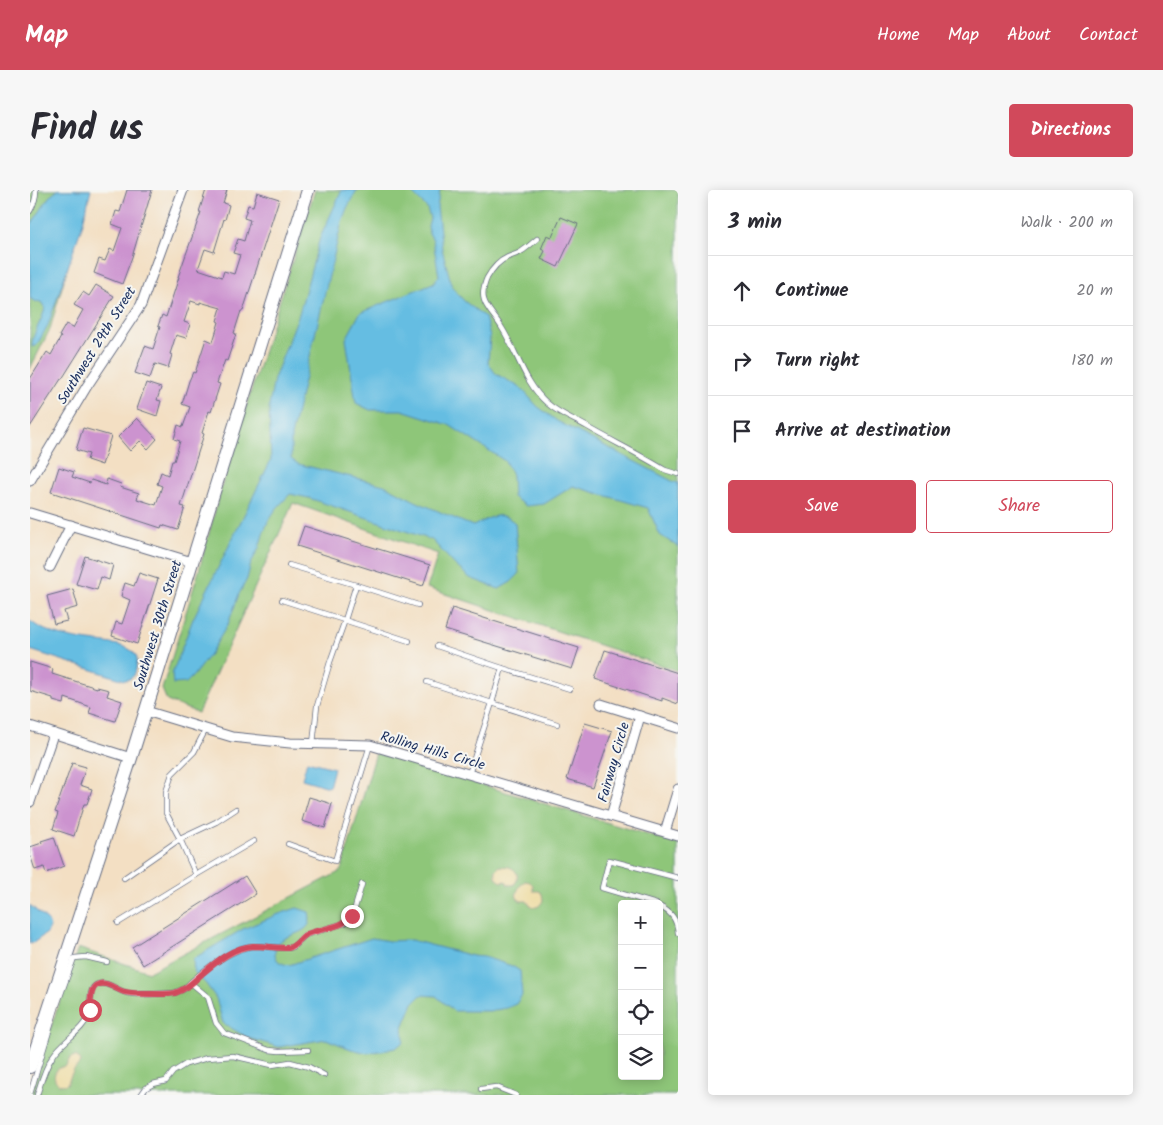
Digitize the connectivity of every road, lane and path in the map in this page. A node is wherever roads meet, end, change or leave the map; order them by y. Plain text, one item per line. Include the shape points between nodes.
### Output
1 (36, 190) edge
2 (182, 190) edge
3 (308, 190) edge
4 (30, 211) edge
5 (537, 239) dead end
6 (678, 474) edge
7 (30, 481) edge
8 (30, 513) edge
9 (71, 525) junction
10 (192, 562) junction
11 (289, 565) dead end
12 (50, 567) dead end
13 (356, 585) junction
14 (282, 600) dead end
15 (418, 605) dead end
16 (346, 620) junction
17 (409, 641) dead end
18 (437, 646) dead end
19 (502, 668) junction
20 (427, 682) dead end
21 (570, 689) dead end
22 (492, 703) junction
23 (601, 704) dead end
24 (146, 711) junction
25 (640, 716) junction
26 (557, 724) dead end
27 (30, 726) edge
28 (678, 728) edge
29 (206, 729) junction
30 (53, 734) junction
31 (313, 744) junction
32 (370, 746) junction
33 (132, 758) junction
34 (469, 774) junction
35 (678, 789) edge
36 (30, 802) edge
37 (236, 808) dead end
38 (611, 816) junction
39 (665, 832) junction
40 (678, 836) edge
41 (180, 839) junction
42 (254, 841) dead end
43 (288, 844) dead end
44 (196, 875) junction
45 (124, 878) dead end
46 (678, 878) edge
47 (362, 884) dead end
48 (642, 900) edge
49 (663, 908) edge
50 (118, 923) dead end
51 (678, 933) edge
52 (107, 962) dead end
53 (191, 983) junction
54 (308, 1050) dead end
55 (30, 1067) edge
56 (324, 1075) dead end
57 (481, 1089) dead end
58 (30, 1094) edge
59 (37, 1095) edge
60 (141, 1095) edge
61 (516, 1095) edge

1 - 4 lane
2 - 7 street, Southwest 29th Street via 141,305
3 - 10 street, Southwest 30th Street
5 - 6 lane via 496,264 483,289 490,313 501,325 535,390 547,403 566,415
8 - 9 street
9 - 10 street
9 - 12 street
10 - 24 street, Southwest 30th Street
11 - 13 lane
13 - 15 lane
13 - 16 lane
14 - 16 lane
16 - 17 lane
16 - 31 lane via 317,706
18 - 19 lane
19 - 21 lane
19 - 22 lane
20 - 22 lane
22 - 26 lane
22 - 34 lane
23 - 25 street, Fairway Circle
24 - 29 street, Rolling Hills Circle
24 - 33 street, Southwest 30th Street
25 - 28 street, Fairway Circle
25 - 38 street, Fairway Circle
27 - 30 street
29 - 31 street, Rolling Hills Circle via 232,737
29 - 41 lane via 194,752 172,774 166,792 166,813
30 - 33 street
30 - 36 street
31 - 32 street, Rolling Hills Circle
32 - 34 street, Rolling Hills Circle
32 - 43 lane via 335,861
33 - 55 street, Southwest 30th Street
34 - 38 street, Rolling Hills Circle
35 - 39 street
37 - 41 lane via 216,822
38 - 39 street, Rolling Hills Circle
39 - 40 street, Rolling Hills Circle
41 - 44 lane
41 - 45 lane
42 - 44 lane
44 - 50 lane
46 - 48 lane via 609,860 602,888
47 - 53 lane via 349,920 305,935 293,947 242,948 220,960
49 - 51 lane via 677,922
52 - 58 lane via 86,956 74,958
53 - 54 lane via 208,997 216,1023 224,1033 269,1050
53 - 59 lane via 174,993 133,994 107,984 95,985 88,1017 53,1056
56 - 60 lane via 290,1062 272,1064 233,1056 207,1058 186,1064 166,1081 146,1088
57 - 61 lane via 496,1087

